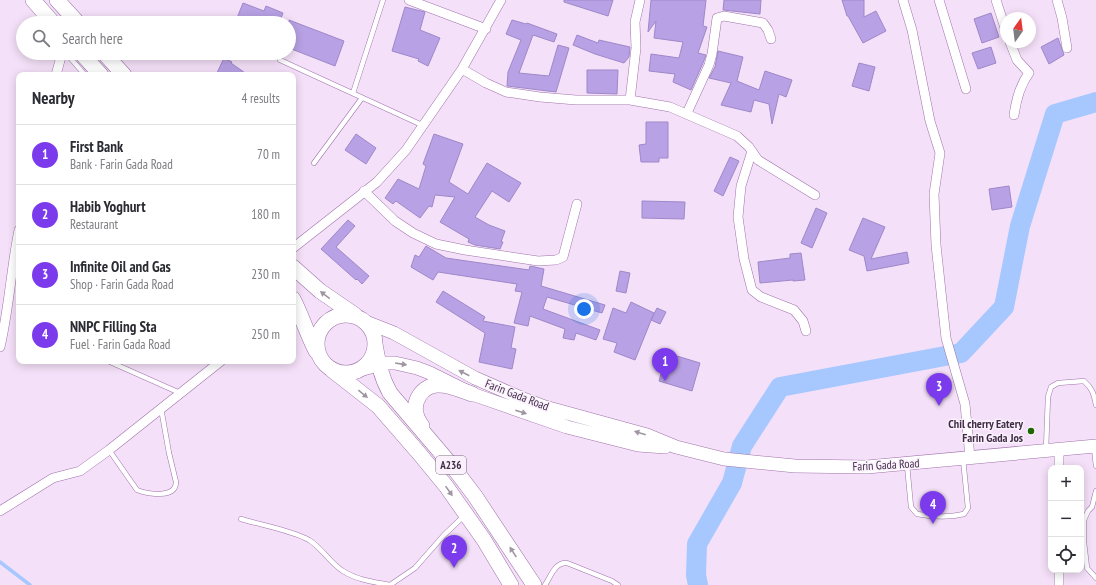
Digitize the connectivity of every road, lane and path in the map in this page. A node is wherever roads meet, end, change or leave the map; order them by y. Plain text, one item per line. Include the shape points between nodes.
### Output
1 (33, 0) edge
2 (57, 0) edge
3 (383, 0) edge
4 (409, 0) edge
5 (502, 0) edge
6 (640, 0) edge
7 (903, 0) edge
8 (939, 0) edge
9 (996, 0) edge
10 (1057, 0) edge
11 (1000, 12) edge
12 (48, 16) edge
13 (72, 16) edge
14 (486, 29) junction
15 (771, 39) dead end
16 (1012, 48) edge
17 (1067, 48) dead end
18 (60, 60) edge
19 (72, 60) edge
20 (87, 60) edge
21 (110, 60) edge
22 (280, 60) dead end
23 (462, 69) junction
24 (57, 72) edge
25 (82, 72) edge
26 (98, 72) edge
27 (121, 72) edge
28 (966, 90) dead end
29 (353, 93) junction
30 (362, 98) junction
31 (630, 100) junction
32 (687, 113) junction
33 (1014, 115) dead end
34 (422, 125) junction
35 (752, 151) junction
36 (314, 163) dead end
37 (364, 191) junction
38 (815, 195) dead end
39 (577, 204) dead end
40 (296, 246) edge
41 (16, 249) edge
42 (296, 270) edge
43 (296, 307) edge
44 (361, 320) junction
45 (806, 331) dead end
46 (375, 344) junction
47 (0, 347) edge
48 (318, 355) junction
49 (115, 364) edge
50 (217, 364) edge
51 (378, 364) junction
52 (362, 369) junction
53 (332, 370) junction
54 (180, 393) junction
55 (472, 394) junction
56 (1096, 405) edge
57 (161, 408) junction
58 (430, 438) junction
59 (1095, 446) edge
60 (676, 447) junction
61 (109, 450) junction
62 (1060, 450) junction
63 (1046, 452) junction
64 (966, 459) junction
65 (907, 464) junction
66 (1059, 465) edge
67 (1096, 466) edge
68 (1096, 490) edge
69 (0, 511) edge
70 (466, 514) junction
71 (241, 519) dead end
72 (1059, 573) edge
73 (1096, 578) edge
74 (511, 585) edge
75 (534, 585) edge
76 (545, 585) edge
77 (618, 585) edge
78 (1059, 585) edge

1 - 12 highway
2 - 13 highway
3 - 29 lane
4 - 14 street
5 - 14 street
6 - 31 street via 635,22 636,48
7 - 64 street via 912,30 930,121 940,153 934,194 936,245 946,338 965,404
8 - 28 street
9 - 11 street
10 - 17 street
14 - 23 street
15 - 32 street via 762,23 724,16 718,18 709,65
16 - 33 street via 1017,60 1029,73 1025,77 1016,102
18 - 24 street
19 - 25 lane
20 - 26 highway
21 - 27 highway
22 - 29 lane
23 - 31 street via 506,92 576,100
23 - 34 street
29 - 30 lane
30 - 34 lane
30 - 36 lane
31 - 32 street via 670,107
32 - 35 street via 737,136
34 - 37 street via 406,150 377,182
35 - 38 street via 758,160
35 - 45 street via 741,186 738,217 744,259 752,290 761,297 794,310 803,321
37 - 39 street via 395,221 436,244 538,261 563,257
37 - 40 street
41 - 47 street
44 -> 42 highway via 320,291
43 - 48 highway, A236
44 - 46 highway, A236 via 372,331
44 - 48 highway via 341,315 331,318 321,328 317,337
60 -> 44 main road, Farin Gada Road via 647,435 545,407 503,391 454,368 394,333
46 - 51 highway, A236
46 - 52 highway via 371,360
48 - 53 highway, A236
49 - 54 lane
50 - 54 street
51 - 52 main road, Farin Gada Road
51 -> 55 main road, Farin Gada Road via 395,363 417,368
51 - 58 highway, A236 via 390,393
52 - 53 highway via 343,374
53 -> 70 highway, A236 via 367,397 393,423
54 - 57 street
55 - 58 highway, A236 via 441,385 423,390 419,395 417,417
55 -> 60 main road, Farin Gada Road via 596,435 638,445
56 - 63 lane via 1094,393 1084,381 1058,383 1051,387 1048,397
57 - 61 street
57 - 61 lane via 176,482 173,490 163,493 137,490
75 -> 58 highway, A236 via 474,496
59 - 62 main road, Farin Gada Road
59 - 67 lane
60 - 65 main road, Farin Gada Road via 724,459 758,463 830,467
61 - 69 street via 80,471 53,478
62 - 63 main road, Farin Gada Road
62 - 66 street
63 - 64 main road, Farin Gada Road
64 - 65 main road, Farin Gada Road
64 - 65 lane via 968,508 964,514 952,517 917,514 911,507
68 - 73 lane via 1092,507 1084,520 1087,568
70 - 71 lane via 415,568 390,585 358,578 342,571 308,540
70 - 74 highway, A236
72 - 78 street
76 - 77 lane via 557,565 561,563 567,563

